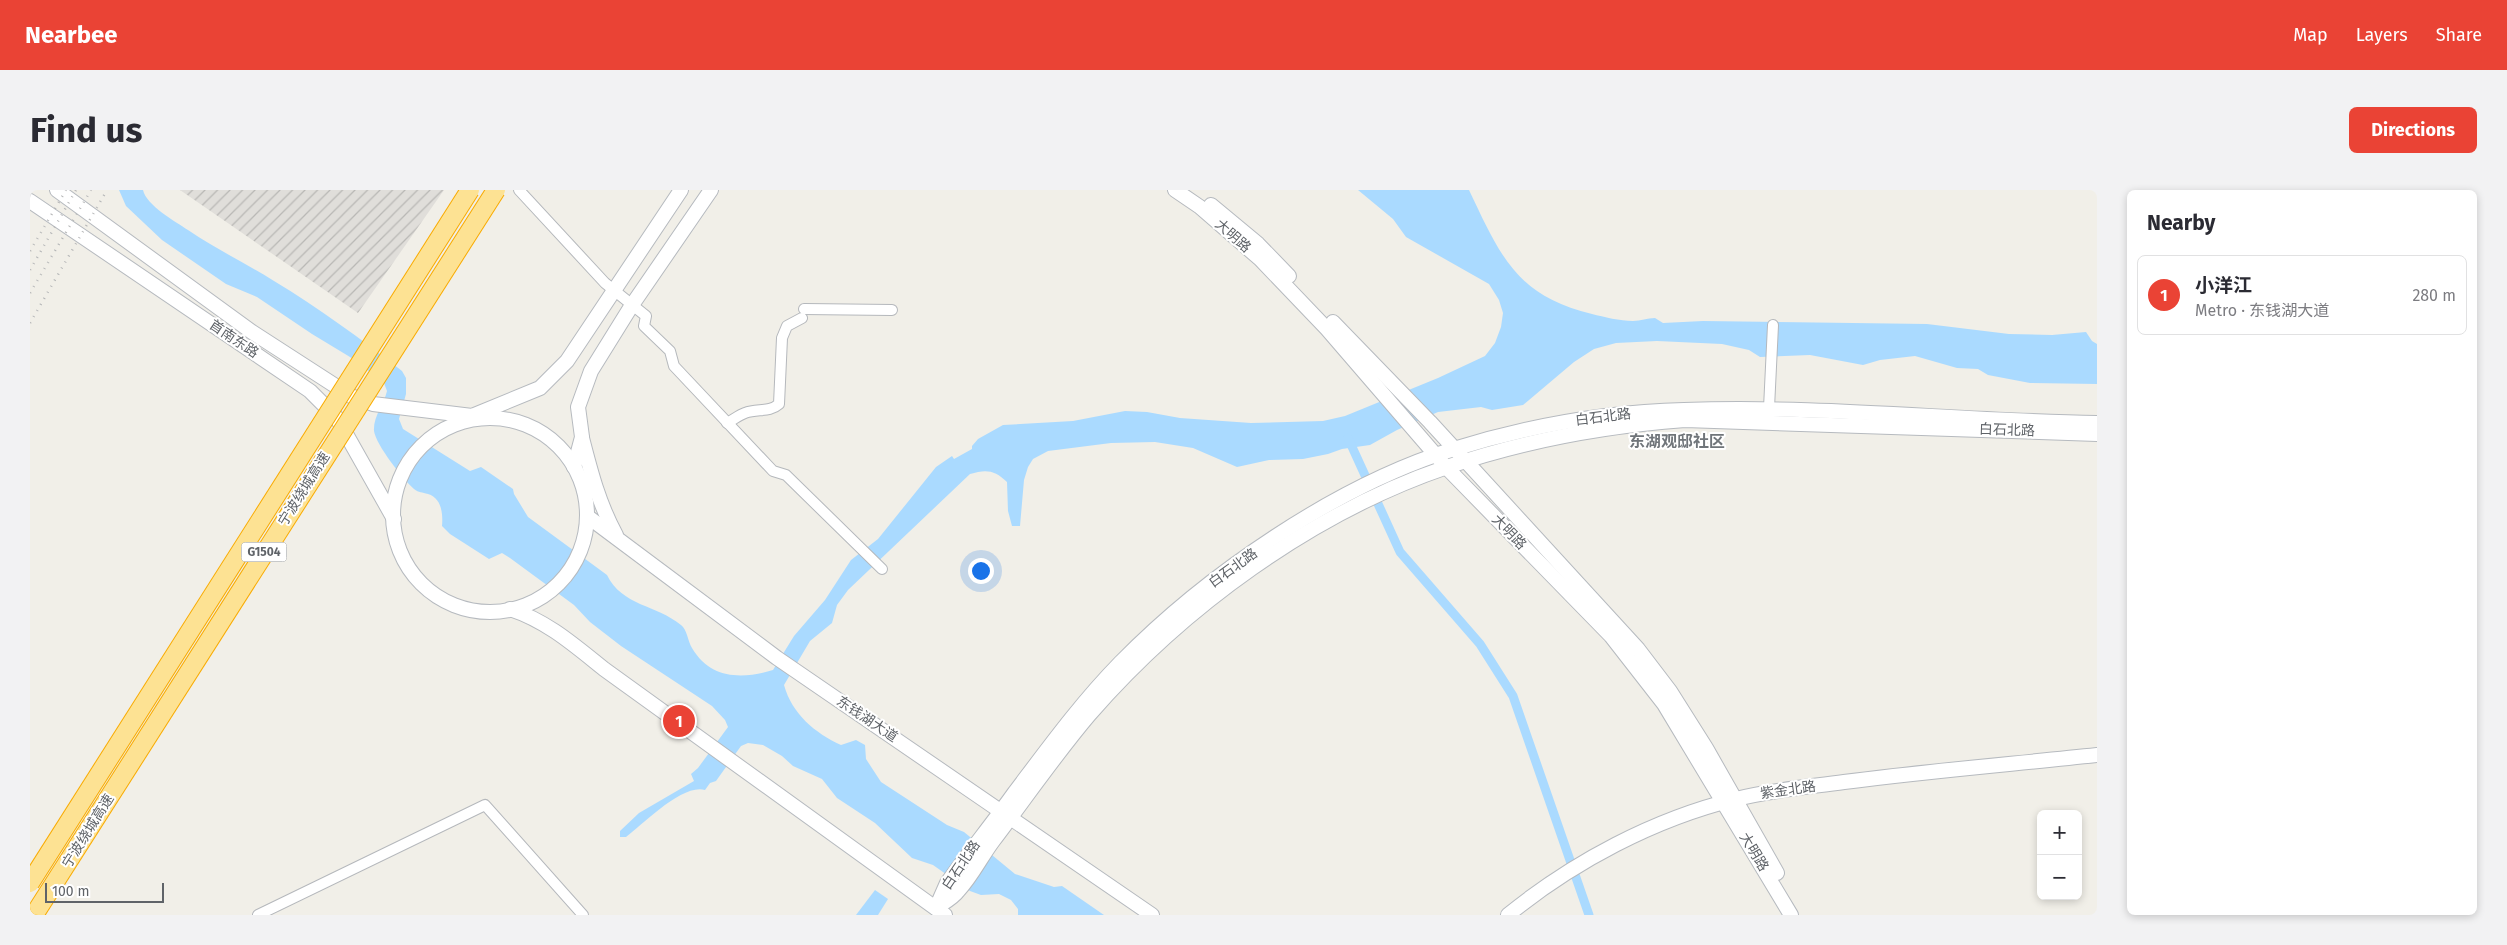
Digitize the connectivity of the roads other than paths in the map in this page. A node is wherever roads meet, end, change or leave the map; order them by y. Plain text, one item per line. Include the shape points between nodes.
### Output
1 (57, 190) edge
2 (470, 190) edge
3 (496, 190) edge
4 (519, 190) edge
5 (681, 190) edge
6 (711, 190) edge
7 (1175, 190) edge
8 (1192, 190) edge
9 (30, 201) edge
10 (613, 291) junction
11 (632, 305) junction
12 (892, 310) dead end
13 (1773, 325) dead end
14 (1391, 391) junction
15 (1768, 408) junction
16 (472, 416) junction
17 (727, 423) junction
18 (2097, 423) edge
19 (2097, 434) edge
20 (582, 437) junction
21 (1454, 449) junction
22 (1436, 455) junction
23 (1466, 461) junction
24 (574, 466) junction
25 (1446, 467) junction
26 (1385, 484) junction
27 (588, 516) junction
28 (394, 519) junction
29 (619, 540) junction
30 (879, 566) dead end
31 (510, 609) junction
32 (2097, 755) edge
33 (1730, 800) junction
34 (1006, 815) junction
35 (986, 839) junction
36 (30, 883) edge
37 (938, 913) edge
38 (34, 915) edge
39 (258, 915) edge
40 (584, 915) edge
41 (1152, 915) edge
42 (1508, 915) edge
43 (1792, 915) edge
44 (1801, 915) edge

1 - 16 main road, 首南东路 via 252,332 351,396 373,404
2 - 36 highway, 宁波绕城高速 / G1504, bridge
3 - 38 highway, 宁波绕城高速 / G1504, bridge
4 - 10 street
5 - 10 main road
6 - 11 main road
7 - 14 main road, 大明路 via 1200,207 1260,259
8 - 14 main road, 大明路 via 1258,244
9 - 28 main road, 首南东路 via 310,391 337,418
10 - 11 street
10 - 16 main road via 567,361 540,388
11 - 17 street via 646,316 644,326 670,351 674,366
11 - 20 main road via 591,371 578,407
12 - 17 street via 803,313 787,326 782,338 779,404 772,410 743,413
13 - 15 street
14 - 21 main road, 大明路 via 1430,422
14 - 22 main road, 大明路 via 1414,429
15 - 18 main road, 白石北路
15 - 21 main road, 白石北路 via 1681,410 1588,419 1530,429
16 - 24 main road, 首南东路 via 518,419 550,438
16 - 28 main road via 430,434 411,456 398,484
17 - 30 street via 773,471 786,475
19 - 23 main road, 白石北路 via 1685,420 1631,424
20 - 24 main road
20 - 29 main road via 604,514
21 - 22 main road, 白石北路
21 - 23 main road, 大明路
22 - 25 main road, 大明路
22 - 26 main road, 白石北路
23 - 25 main road, 白石北路
23 - 33 main road, 大明路 via 1638,649 1670,691
24 - 27 main road, 首南东路 via 584,491
25 - 26 main road, 白石北路
25 - 33 main road, 大明路 via 1611,636 1664,704
26 - 34 main road, 白石北路 via 1352,500 1200,608 1089,715
27 - 29 main road, 东钱湖大道
27 - 31 main road, 首南东路 via 583,547 566,577 544,596
28 - 31 main road via 409,575 431,596 461,610 488,612
29 - 34 main road, 东钱湖大道 via 777,658
31 - 37 main road via 529,615 558,632
32 - 33 main road, 紫金北路 via 1908,774
33 - 42 main road, 紫金北路 via 1633,836 1596,855
33 - 43 main road, 大明路
33 - 44 main road, 大明路
34 - 35 main road, 白石北路
34 - 41 main road, 东钱湖大道
35 - 37 main road, 白石北路 via 958,892
35 - 37 main road, 白石北路 via 947,883
39 - 40 street via 485,805

